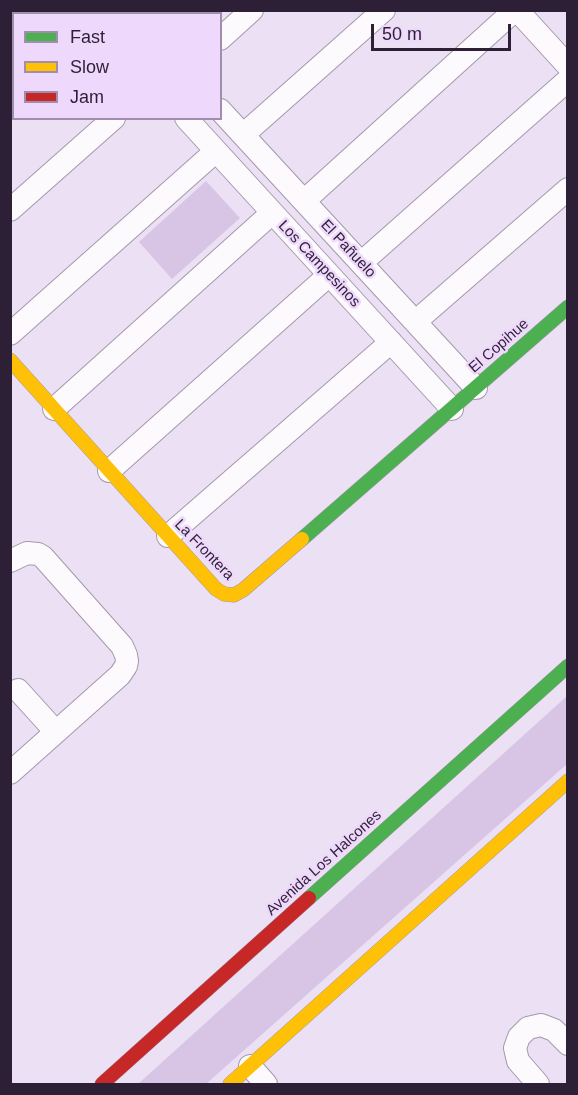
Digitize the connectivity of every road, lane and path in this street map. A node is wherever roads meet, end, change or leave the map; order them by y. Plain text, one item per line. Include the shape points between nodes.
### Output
1 (252, 10) edge
2 (384, 10) edge
3 (516, 10) edge
4 (222, 37) edge
5 (567, 66) edge
6 (567, 80) edge
7 (222, 112) edge
8 (112, 120) edge
9 (188, 120) edge
10 (243, 135) junction
11 (216, 151) junction
12 (567, 189) edge
13 (304, 201) junction
14 (10, 210) edge
15 (272, 213) junction
16 (361, 263) junction
17 (329, 275) junction
18 (567, 307) edge
19 (415, 322) junction
20 (10, 334) edge
21 (391, 342) junction
22 (10, 360) edge
23 (476, 388) junction
24 (54, 409) junction
25 (452, 409) junction
26 (109, 471) junction
27 (168, 536) junction
28 (10, 561) edge
29 (567, 666) edge
30 (18, 690) dead end
31 (56, 732) junction
32 (10, 773) edge
33 (567, 781) edge
34 (567, 1044) edge
35 (250, 1066) junction
36 (102, 1084) edge
37 (230, 1084) edge
38 (266, 1084) edge
39 (538, 1084) edge

1 - 4 street
2 - 10 street
3 - 5 street
3 - 13 street
6 - 16 street
7 - 10 street, El Pañuelo
8 - 14 street
9 - 11 street, Los Campesinos
10 - 13 street, El Pañuelo
11 - 15 street, Los Campesinos
11 - 20 street
12 - 19 street
13 - 16 street, El Pañuelo
15 - 17 street, Los Campesinos
15 - 24 street
16 - 19 street, El Pañuelo
17 - 21 street, Los Campesinos
17 - 26 street
18 - 23 street, El Copihue
19 - 23 street, El Pañuelo
21 - 25 street, Los Campesinos
21 - 27 street
22 - 24 street, La Frontera
23 - 25 street, El Copihue
24 - 26 street, La Frontera
25 - 27 street, La Frontera via 239,593 219,592
26 - 27 street, La Frontera
28 - 31 street via 27,553 43,557 126,655 126,666 120,675
29 - 36 street, Avenida Los Halcones
30 - 31 street
31 - 32 street
33 - 35 street
34 - 39 street via 548,1027 535,1026 523,1032 516,1042 516,1055
35 - 37 street
35 - 38 street

